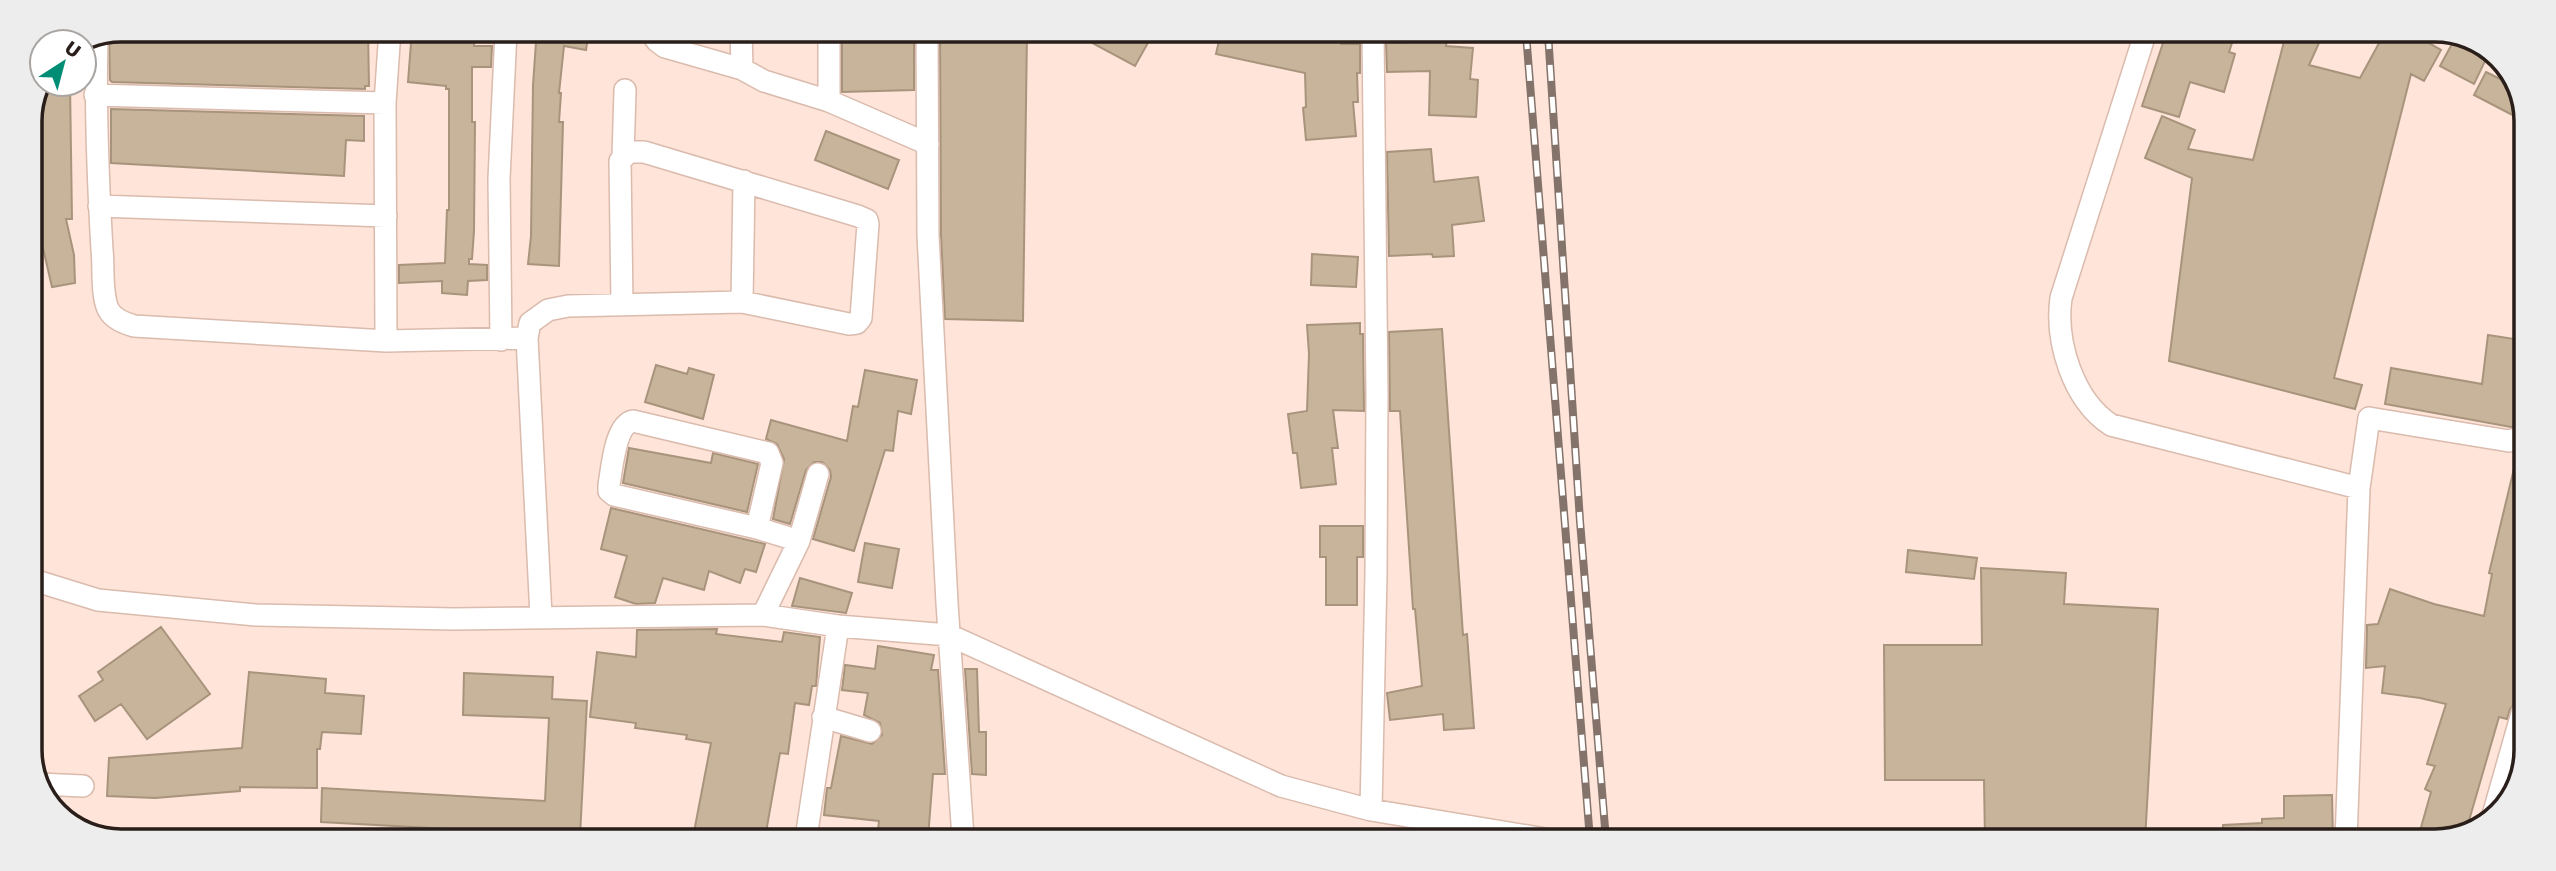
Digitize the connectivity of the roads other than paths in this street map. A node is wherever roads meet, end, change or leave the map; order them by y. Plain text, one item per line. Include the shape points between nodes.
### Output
1 (389, 42) edge
2 (505, 42) edge
3 (658, 42) edge
4 (741, 42) edge
5 (829, 42) edge
6 (927, 42) edge
7 (1373, 42) edge
8 (2142, 42) edge
9 (742, 69) junction
10 (625, 90) dead end
11 (98, 95) edge
12 (95, 98) edge
13 (829, 102) junction
14 (385, 103) junction
15 (928, 144) junction
16 (623, 157) junction
17 (744, 181) junction
18 (99, 206) junction
19 (386, 216) junction
20 (742, 302) junction
21 (622, 304) junction
22 (527, 338) junction
23 (501, 340) junction
24 (386, 341) junction
25 (2514, 440) edge
26 (818, 474) dead end
27 (2359, 488) junction
28 (757, 528) junction
29 (799, 541) junction
30 (42, 583) edge
31 (763, 615) junction
32 (541, 616) junction
33 (838, 626) junction
34 (949, 635) junction
35 (822, 717) junction
36 (870, 731) dead end
37 (2514, 741) edge
38 (50, 784) edge
39 (83, 786) dead end
40 (2498, 798) edge
41 (1371, 810) junction
42 (807, 829) edge
43 (962, 829) edge
44 (1485, 829) edge
45 (2346, 829) edge

1 - 14 street
2 - 23 street via 499,179
3 - 9 street
4 - 9 street
5 - 13 street
6 - 15 street
7 - 41 street via 1377,422
8 - 27 street via 2061,298 2060,332 2073,376 2095,412 2111,425
9 - 13 street
10 - 16 street
11 - 14 street
12 - 18 street
13 - 15 street
14 - 19 street
15 - 34 street via 928,235
16 - 17 street via 644,152
16 - 21 street
17 - 20 street
17 - 20 street via 858,216 868,224 860,322 849,324
18 - 19 street
18 - 24 street via 106,300 114,317 125,323
19 - 24 street
20 - 21 street
21 - 22 street via 548,310 530,323
22 - 23 street
22 - 32 street
23 - 24 street
25 - 27 street via 2369,418
26 - 29 street
27 - 45 street
28 - 28 street via 614,495 609,485 625,425 634,421 768,453 772,463
28 - 29 street
29 - 31 street
30 - 32 street via 98,600 256,615
31 - 32 street
31 - 33 street
33 - 34 street
33 - 35 street
34 - 41 street via 1281,786
34 - 43 street
35 - 36 street
35 - 42 street
37 - 40 street
38 - 39 street
41 - 44 street

